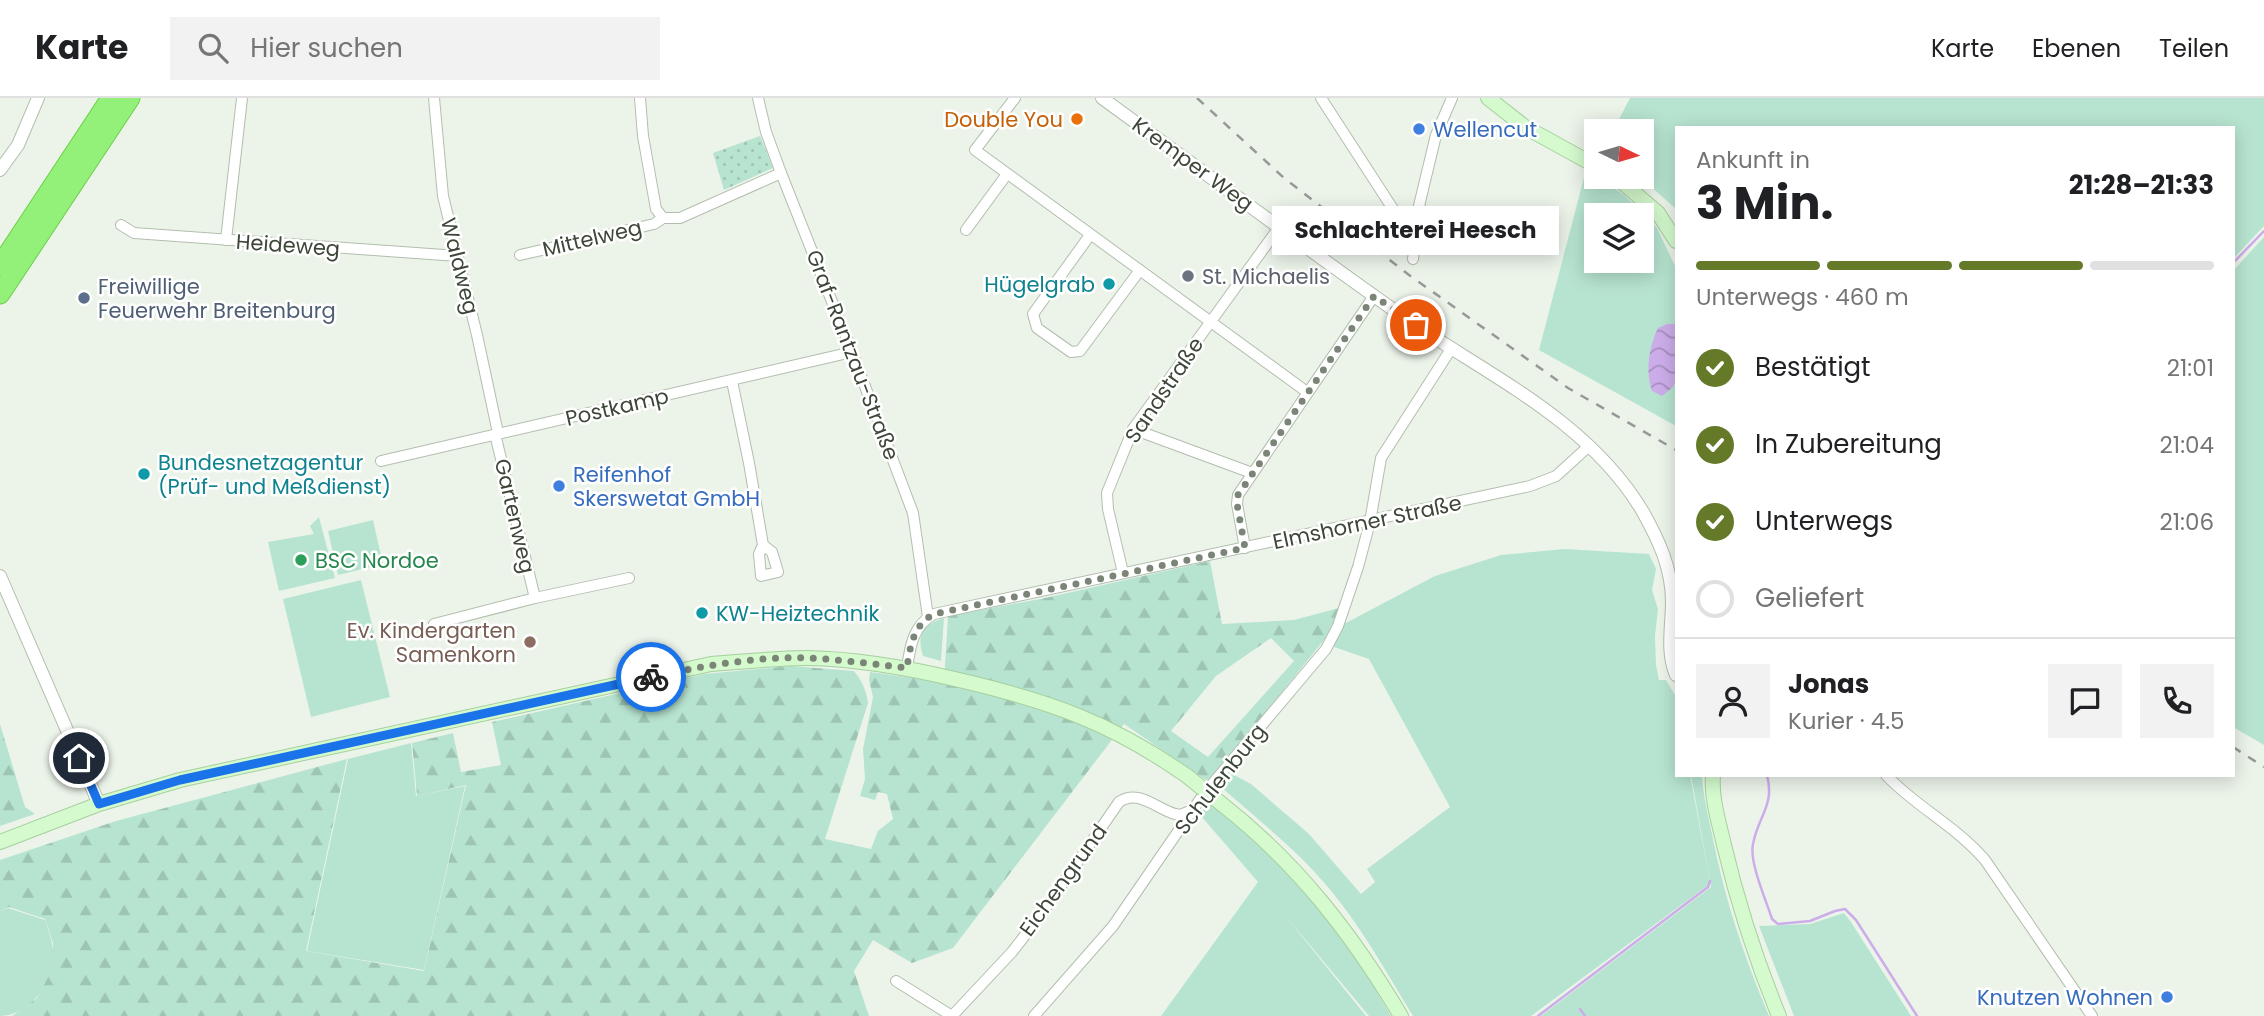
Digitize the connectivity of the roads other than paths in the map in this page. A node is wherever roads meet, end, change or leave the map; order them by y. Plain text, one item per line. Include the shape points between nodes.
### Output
1 (38, 98) edge
2 (111, 98) edge
3 (130, 98) edge
4 (243, 98) edge
5 (434, 98) edge
6 (640, 98) edge
7 (758, 98) edge
8 (1015, 98) edge
9 (1102, 98) edge
10 (1321, 98) edge
11 (1452, 98) edge
12 (1488, 98) edge
13 (1584, 159) edge
14 (0, 170) edge
15 (781, 173) junction
16 (1007, 174) junction
17 (1630, 189) edge
18 (1418, 210) junction
19 (663, 218) junction
20 (121, 225) dead end
21 (1280, 226) junction
22 (967, 230) dead end
23 (1090, 235) junction
24 (1675, 239) edge
25 (226, 240) junction
26 (520, 255) dead end
27 (458, 256) junction
28 (1413, 259) dead end
29 (0, 266) edge
30 (1140, 270) junction
31 (0, 294) edge
32 (1374, 296) junction
33 (1210, 322) junction
34 (1451, 349) junction
35 (852, 352) junction
36 (732, 381) junction
37 (1307, 392) junction
38 (1133, 429) junction
39 (497, 434) junction
40 (1589, 446) junction
41 (381, 461) dead end
42 (1252, 473) junction
43 (1370, 522) junction
44 (763, 545) dead end
45 (1245, 548) junction
46 (1123, 573) junction
47 (0, 576) edge
48 (629, 578) dead end
49 (534, 598) junction
50 (928, 617) junction
51 (434, 624) dead end
52 (907, 668) junction
53 (1675, 670) edge
54 (1713, 777) edge
55 (1888, 777) edge
56 (99, 804) junction
57 (1192, 810) junction
58 (0, 842) edge
59 (896, 981) dead end
60 (952, 1016) edge
61 (1034, 1016) edge
62 (1401, 1016) edge
63 (1779, 1016) edge
64 (2092, 1016) edge

1 - 14 street via 18,145
2 - 29 highway
3 - 31 highway
4 - 25 street
5 - 27 street, Waldweg via 443,196
6 - 19 street, Mittelweg via 642,136 656,209
7 - 15 street, Graf-Rantzau-Straße
8 - 16 street via 975,150
9 - 21 street, Kremper Weg
10 - 18 street via 1393,209 1404,215
11 - 18 street via 1436,135
12 - 13 main road via 1525,127
15 - 19 street, Mittelweg via 680,218
15 - 35 street, Graf-Rantzau-Straße
16 - 22 street
16 - 23 street
17 - 24 main road via 1658,213
18 - 28 street
19 - 26 street, Mittelweg via 654,224
20 - 25 street, Heideweg via 134,233
21 - 32 street, Kremper Weg
21 - 33 street, Sandstraße
23 - 30 street
23 - 30 street via 1032,314 1037,328 1071,352 1080,351
25 - 27 street, Heideweg
27 - 39 street, Waldweg
30 - 33 street
32 - 34 street, Kremper Weg
32 - 37 street
33 - 37 street
33 - 38 street, Sandstraße
34 - 40 street, Kremper Weg via 1541,405
34 - 43 street, Schulenburg via 1381,458
35 - 36 street, Postkamp
35 - 50 street, Graf-Rantzau-Straße via 913,513
36 - 39 street, Postkamp
36 - 44 street
37 - 42 street
38 - 42 street
38 - 46 street, Sandstraße via 1107,493
39 - 41 street, Postkamp
39 - 49 street, Gartenweg
40 - 43 street, Elmshorner Straße via 1548,481
40 - 53 street, Kremper Weg via 1623,483 1661,548 1671,587
42 - 45 street via 1237,499
43 - 45 street, Elmshorner Straße
43 - 57 street, Schulenburg via 1346,605 1326,649
45 - 46 street, Elmshorner Straße
46 - 50 street, Elmshorner Straße
47 - 56 street
48 - 49 street, Gartenweg
49 - 51 street, Gartenweg
50 - 52 street via 914,633
52 - 56 main road via 809,658 711,664 180,780
52 - 62 main road, bridge via 1065,709 1111,729 1187,776 1280,854 1315,892 1350,935
54 - 63 main road via 1718,822 1739,905
55 - 64 street via 1985,860
56 - 58 main road
57 - 60 street, Eichengrund via 1175,814 1136,796 1119,802 1012,952
57 - 61 street, Schulenburg via 1126,910
59 - 60 street, Eichengrund

